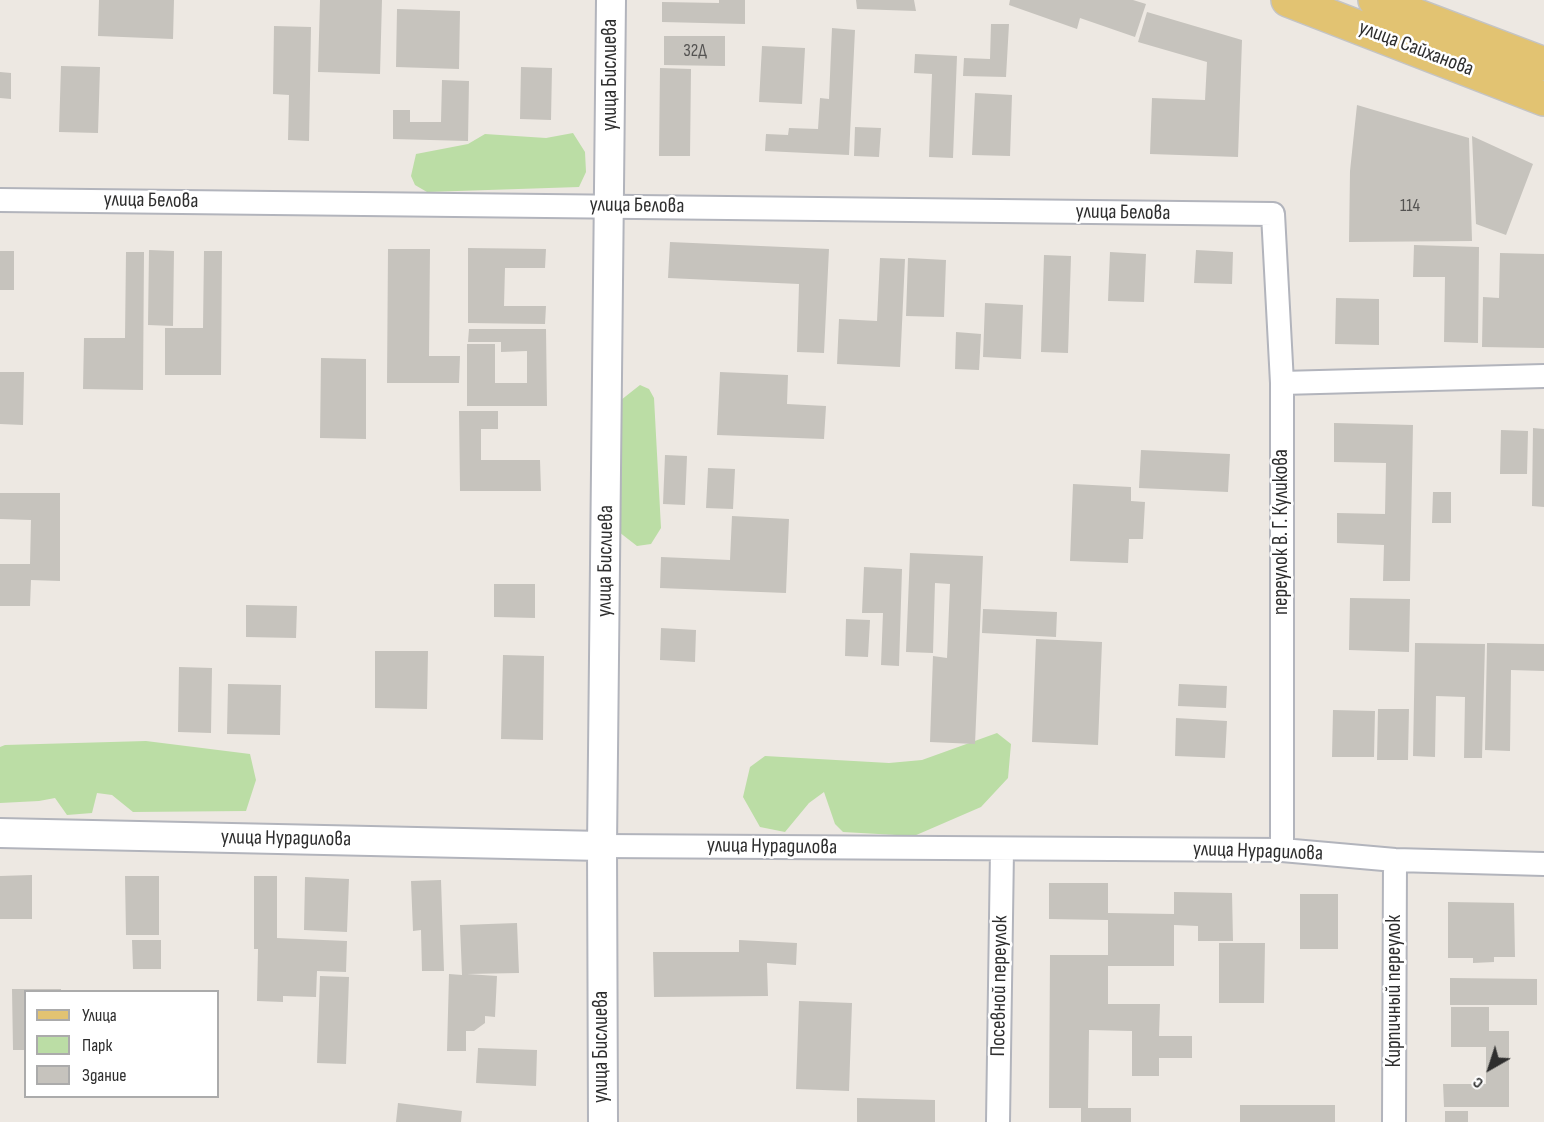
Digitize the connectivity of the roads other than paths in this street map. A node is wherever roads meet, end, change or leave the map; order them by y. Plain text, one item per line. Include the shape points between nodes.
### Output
1 (611, 0) edge
2 (1288, 0) edge
3 (1375, 0) edge
4 (1544, 64) edge
5 (1544, 99) edge
6 (0, 200) edge
7 (610, 206) junction
8 (1273, 214) joint
9 (1544, 376) edge
10 (1282, 384) junction
11 (0, 833) edge
12 (602, 846) junction
13 (1002, 850) junction
14 (1282, 850) junction
15 (1395, 860) junction
16 (1544, 864) edge
17 (603, 1122) edge
18 (998, 1122) edge
19 (1394, 1122) edge

1 - 7 street, улица Бислиева
2 - 5 main road, улица Сайханова
3 - 4 main road, улица Сайханова
6 - 7 street, улица Белова
7 - 8 street, улица Белова
7 - 12 street, улица Бислиева
8 - 10 street, переулок В. Г. Куликова
9 - 10 street
10 - 14 street, переулок В. Г. Куликова
11 - 12 street, улица Нурадилова
12 - 13 street, улица Нурадилова
12 - 17 street, улица Бислиева
13 - 14 street, улица Нурадилова
13 - 18 street, Посевной переулок
14 - 15 street, улица Нурадилова
15 - 16 street, улица Нурадилова
15 - 19 street, Кирпичный переулок

